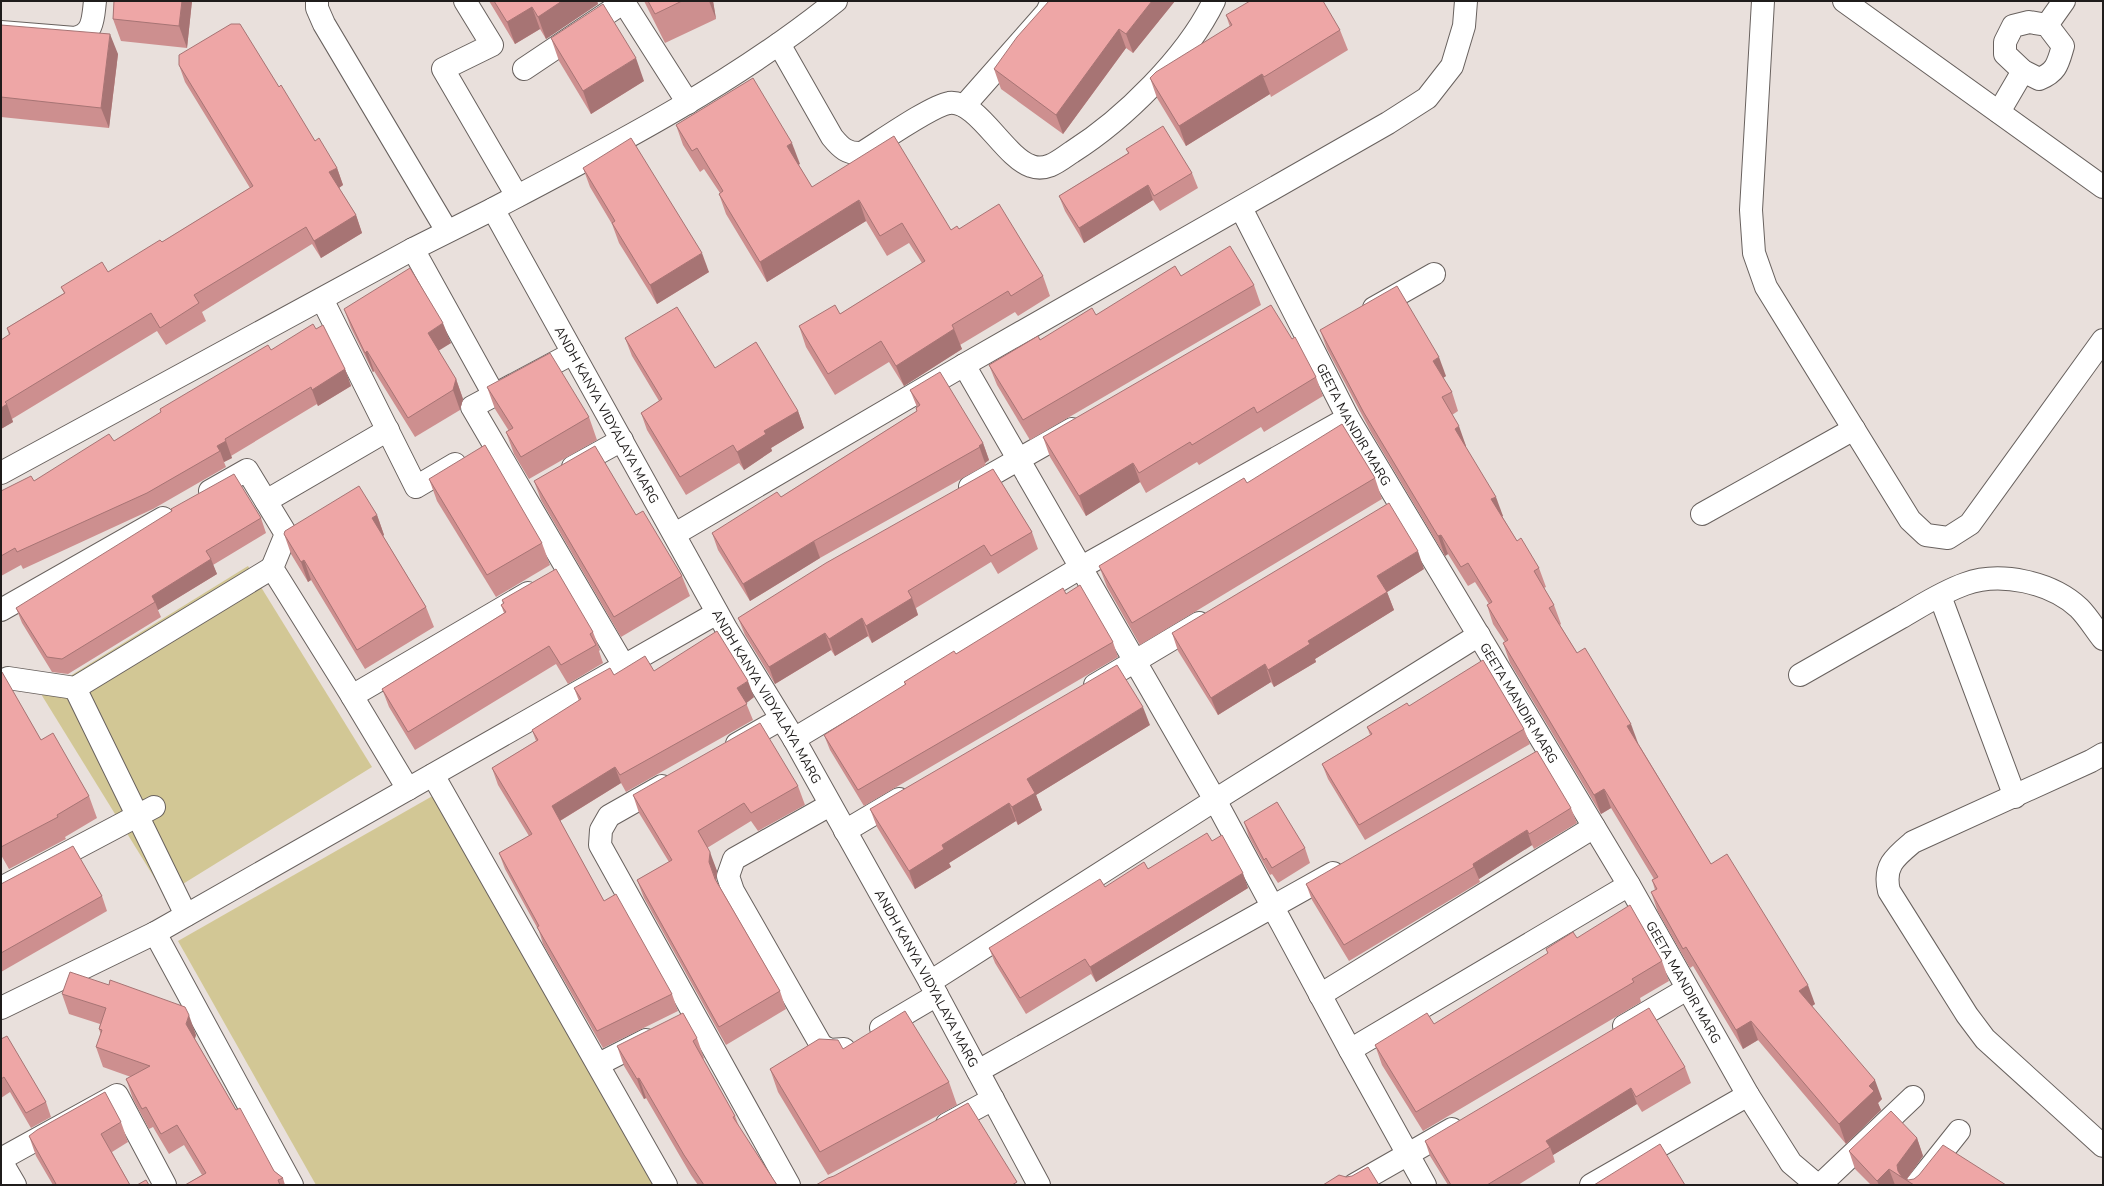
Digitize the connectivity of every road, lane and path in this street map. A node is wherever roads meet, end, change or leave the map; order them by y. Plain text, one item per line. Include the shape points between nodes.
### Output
1 (95, 1) edge
2 (317, 1) edge
3 (465, 1) edge
4 (624, 1) edge
5 (836, 1) edge
6 (1052, 1) edge
7 (1214, 1) edge
8 (1466, 1) edge
9 (1764, 1) edge
10 (1844, 1) edge
11 (2064, 1) edge
12 (2046, 26) junction
13 (1, 32) edge
14 (779, 44) junction
15 (524, 69) dead end
16 (2023, 71) junction
17 (688, 103) junction
18 (964, 106) junction
19 (1999, 112) junction
20 (2103, 187) edge
21 (517, 196) junction
22 (1241, 208) junction
23 (493, 209) junction
24 (447, 231) junction
25 (413, 249) junction
26 (1434, 274) dead end
27 (322, 299) junction
28 (1290, 303) junction
29 (1269, 315) edge
30 (1358, 317) edge
31 (1331, 332) edge
32 (2103, 340) edge
33 (1310, 344) junction
34 (573, 353) junction
35 (964, 365) junction
36 (494, 395) junction
37 (1348, 418) junction
38 (1087, 421) edge
39 (1854, 428) junction
40 (388, 430) junction
41 (622, 440) junction
42 (493, 443) junction
43 (1020, 460) junction
44 (1, 473) edge
45 (524, 496) junction
46 (954, 496) edge
47 (266, 501) junction
48 (1400, 504) junction
49 (1702, 514) dead end
50 (1379, 516) edge
51 (675, 534) junction
52 (272, 568) junction
53 (1080, 568) junction
54 (568, 570) junction
55 (1940, 596) junction
56 (1, 610) edge
57 (1217, 613) edge
58 (747, 618) edge
59 (722, 622) junction
60 (1479, 635) junction
61 (2103, 640) edge
62 (1135, 662) junction
63 (624, 666) junction
64 (1800, 675) dead end
65 (1, 681) edge
66 (75, 688) junction
67 (352, 696) junction
68 (1074, 697) edge
69 (781, 719) junction
70 (794, 739) junction
71 (1547, 749) junction
72 (719, 754) edge
73 (2103, 754) edge
74 (1527, 761) edge
75 (432, 776) junction
76 (678, 777) edge
77 (919, 788) edge
78 (408, 789) junction
79 (2015, 796) junction
80 (1215, 800) junction
81 (830, 805) junction
82 (146, 812) junction
83 (1594, 827) junction
84 (845, 831) junction
85 (1349, 864) edge
86 (1629, 885) junction
87 (1, 888) edge
88 (1273, 908) junction
89 (186, 915) junction
90 (155, 933) junction
91 (934, 989) junction
92 (1687, 989) junction
93 (1320, 995) junction
94 (1, 1008) edge
95 (695, 1016) junction
96 (1605, 1038) edge
97 (1350, 1050) junction
98 (599, 1064) junction
99 (978, 1071) junction
100 (1748, 1095) junction
101 (1913, 1097) dead end
102 (993, 1099) junction
103 (1469, 1119) edge
104 (1959, 1131) dead end
105 (931, 1132) edge
106 (2103, 1146) edge
107 (1408, 1155) junction
108 (1, 1160) edge
109 (15, 1185) edge
110 (165, 1185) edge
111 (292, 1185) edge
112 (666, 1185) edge
113 (789, 1185) edge
114 (1039, 1185) edge
115 (1354, 1185) edge
116 (1425, 1185) edge
117 (1591, 1185) edge
118 (1818, 1185) edge
119 (1916, 1185) edge

1 - 13 street via 92,22 84,36 75,38
2 - 24 street via 317,8 324,24
3 - 21 street via 492,45 443,69
4 - 15 street
4 - 17 street
5 - 14 street
6 - 18 street via 1047,12
7 - 18 street via 1171,64 1135,103 1092,140 1051,166 1032,167 1013,155 977,116
8 - 22 street via 1464,26 1452,66 1427,98
9 - 39 street via 1761,15 1751,210 1754,253 1766,286
10 - 19 street
11 - 12 street
12 - 16 street via 2063,46 2058,66 2039,79
12 - 16 street via 2029,22 2013,26 2005,42 2005,54
14 - 17 street
14 - 18 street via 832,137 841,148 851,153 862,153 932,110 950,103
16 - 19 street
17 - 21 street
19 - 20 street
21 - 23 street
22 - 28 street, GEETA MANDIR MARG
22 - 35 street
23 - 24 street
23 - 34 street, ANDH KANYA VIDYALAYA MARG
24 - 25 street
25 - 27 street
25 - 36 street
26 - 30 street
27 - 40 street
27 - 44 street
28 - 29 street
28 - 33 street, GEETA MANDIR MARG
31 - 33 street
32 - 39 street via 1970,524 1948,538 1926,535 1910,520
33 - 37 street, GEETA MANDIR MARG
34 - 36 street
34 - 41 street, ANDH KANYA VIDYALAYA MARG
35 - 43 street
35 - 51 street
36 - 42 street via 472,407
37 - 48 street, GEETA MANDIR MARG
37 - 53 street
38 - 43 street
39 - 49 street
40 - 42 street via 416,487
40 - 47 street
41 - 45 street
41 - 51 street, ANDH KANYA VIDYALAYA MARG
42 - 45 street
43 - 46 street
43 - 53 street
45 - 54 street
47 - 52 street via 286,534
47 - 56 street via 247,470
48 - 50 street
48 - 60 street, GEETA MANDIR MARG
51 - 59 street, ANDH KANYA VIDYALAYA MARG
52 - 66 street
52 - 67 street
53 - 62 street
53 - 70 street
54 - 63 street
54 - 67 street
55 - 61 street via 1965,584 1992,577 2014,579 2035,585 2069,601 2079,609
55 - 64 street
55 - 79 street
57 - 62 street
58 - 59 street
59 - 63 street
59 - 69 street, ANDH KANYA VIDYALAYA MARG
60 - 71 street, GEETA MANDIR MARG
60 - 80 street
62 - 68 street
62 - 80 street
63 - 75 street
65 - 66 street via 8,678
66 - 82 street
67 - 78 street
69 - 70 street, ANDH KANYA VIDYALAYA MARG
69 - 72 street
70 - 81 street, ANDH KANYA VIDYALAYA MARG
71 - 74 street
71 - 83 street, GEETA MANDIR MARG
73 - 79 street
75 - 78 street
75 - 98 street
76 - 95 street via 609,816 601,830 600,845
77 - 84 street
78 - 89 street
79 - 106 street via 1913,842 1899,853 1890,865 1886,878 1889,891 1967,1015 1985,1039
80 - 88 street
80 - 91 street
81 - 84 street, ANDH KANYA VIDYALAYA MARG
81 - 91 street via 734,859 728,876 733,891 821,1045 830,1050 844,1050
82 - 87 street
82 - 89 street
83 - 86 street, GEETA MANDIR MARG
83 - 93 street
84 - 91 street, ANDH KANYA VIDYALAYA MARG
85 - 88 street
86 - 92 street, GEETA MANDIR MARG
86 - 97 street
88 - 93 street
88 - 99 street
89 - 90 street
90 - 94 street
90 - 111 street
91 - 99 street, ANDH KANYA VIDYALAYA MARG
92 - 96 street
92 - 100 street, GEETA MANDIR MARG
93 - 97 street
95 - 98 street
95 - 113 street
97 - 107 street
98 - 112 street
99 - 102 street, ANDH KANYA VIDYALAYA MARG
100 - 117 street
100 - 118 street, GEETA MANDIR MARG via 1791,1162
101 - 118 street
102 - 105 street
102 - 114 street, ANDH KANYA VIDYALAYA MARG
103 - 107 street
104 - 119 street
107 - 115 street
107 - 116 street
108 - 109 street
108 - 110 street via 116,1095

